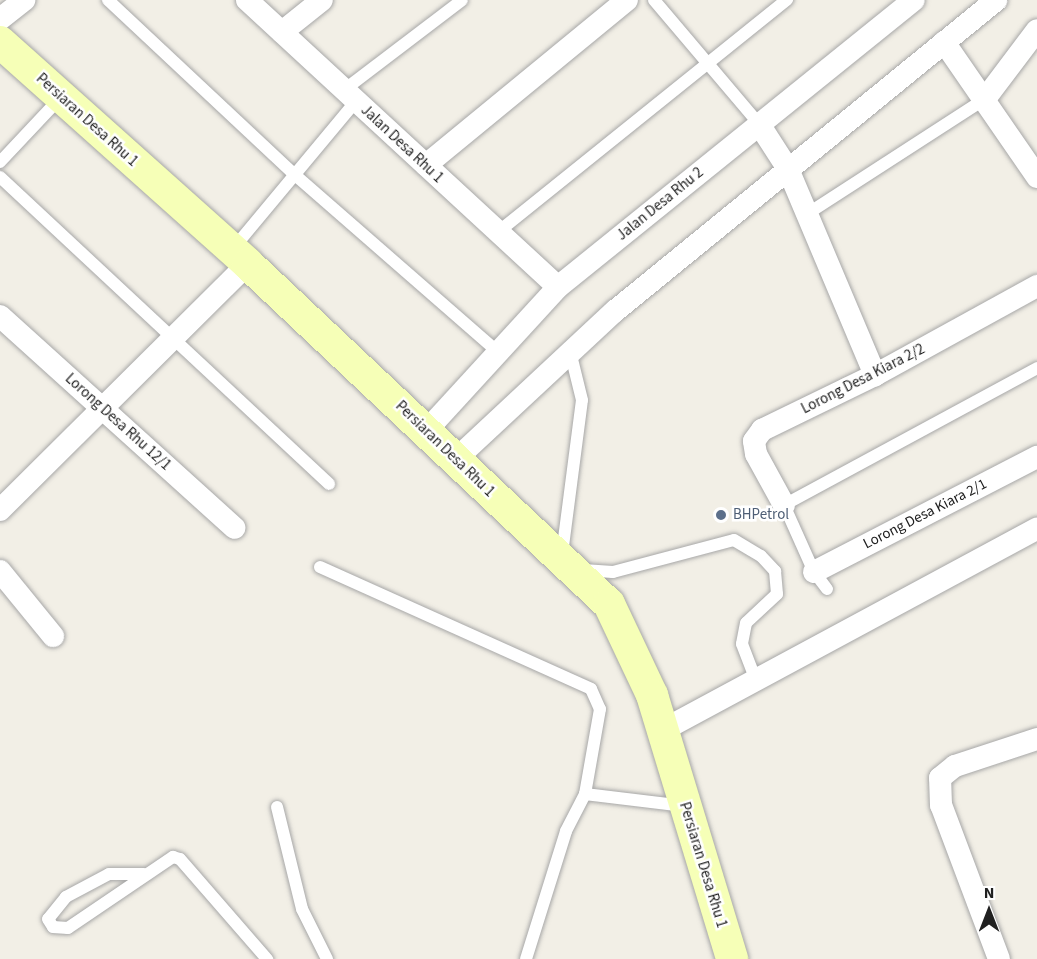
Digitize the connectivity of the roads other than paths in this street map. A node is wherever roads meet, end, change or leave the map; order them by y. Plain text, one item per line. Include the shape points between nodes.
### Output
1 (24, 0) edge
2 (108, 0) edge
3 (247, 0) edge
4 (322, 0) edge
5 (462, 0) edge
6 (627, 0) edge
7 (654, 0) edge
8 (787, 0) edge
9 (914, 0) edge
10 (996, 0) edge
11 (0, 19) edge
12 (1037, 30) edge
13 (282, 32) junction
14 (0, 42) edge
15 (944, 42) junction
16 (708, 64) junction
17 (350, 95) junction
18 (61, 97) junction
19 (985, 99) junction
20 (759, 124) junction
21 (0, 162) edge
22 (426, 165) junction
23 (788, 169) junction
24 (295, 174) junction
25 (0, 177) edge
26 (1037, 177) edge
27 (807, 214) junction
28 (498, 232) junction
29 (240, 257) junction
30 (1037, 286) edge
31 (558, 287) junction
32 (0, 316) edge
33 (172, 339) junction
34 (570, 351) junction
35 (498, 352) junction
36 (1037, 368) edge
37 (876, 375) junction
38 (102, 409) junction
39 (426, 430) junction
40 (1037, 457) edge
41 (455, 460) junction
42 (329, 484) dead end
43 (784, 505) junction
44 (0, 510) edge
45 (235, 528) dead end
46 (1037, 529) edge
47 (567, 565) junction
48 (320, 567) dead end
49 (0, 571) edge
50 (820, 581) joint
51 (53, 636) dead end
52 (756, 680) junction
53 (663, 730) junction
54 (1037, 739) edge
55 (585, 794) junction
56 (277, 807) dead end
57 (686, 807) junction
58 (144, 874) junction
59 (267, 959) edge
60 (327, 959) edge
61 (526, 959) edge
62 (732, 959) edge
63 (999, 959) edge

1 - 11 street
2 - 24 lane
3 - 13 street, Jalan Desa Rhu 1
4 - 13 street
5 - 17 lane
6 - 22 street
7 - 16 lane
8 - 16 lane
9 - 20 street, Jalan Desa Rhu 2
10 - 15 street
12 - 19 street
13 - 17 street, Jalan Desa Rhu 1
14 - 18 street, Persiaran Desa Rhu 1
15 - 19 street
15 - 23 street
16 - 20 lane
16 - 28 lane
17 - 22 street, Jalan Desa Rhu 1
17 - 24 lane
18 - 21 lane
18 - 29 street, Persiaran Desa Rhu 1
19 - 26 street
19 - 27 lane
20 - 23 street
20 - 31 street, Jalan Desa Rhu 2
22 - 28 street, Jalan Desa Rhu 1
23 - 27 street
23 - 34 street
24 - 29 lane
24 - 35 lane
25 - 33 lane
27 - 37 street
28 - 31 street, Jalan Desa Rhu 1
29 - 33 street
29 - 39 street, Persiaran Desa Rhu 1
30 - 37 street, Lorong Desa Kiara 2/2
31 - 35 street, Jalan Desa Rhu 2
32 - 38 street, Lorong Desa Rhu 12/1
33 - 38 street
33 - 42 lane
34 - 41 street
34 - 47 lane via 582,400
35 - 39 street, Jalan Desa Rhu 2
36 - 43 lane
37 - 43 street, Lorong Desa Kiara 2/2 via 762,430 754,441 756,454
38 - 44 street
38 - 45 street, Lorong Desa Rhu 12/1
39 - 41 street, Persiaran Desa Rhu 1
40 - 50 street, Lorong Desa Kiara 2/1
41 - 47 street, Persiaran Desa Rhu 1
43 - 50 lane
46 - 52 street
47 - 52 lane via 613,572 734,540 761,556 775,571 777,594 746,623 742,644
47 - 53 street, Persiaran Desa Rhu 1 via 609,604 652,695
48 - 55 lane via 591,689 600,709
49 - 51 street
52 - 53 street
53 - 57 street, Persiaran Desa Rhu 1
54 - 63 street via 955,766 940,778 941,805
55 - 57 lane
55 - 61 lane via 566,831
56 - 60 lane via 302,909
57 - 62 street, Persiaran Desa Rhu 1
58 - 58 lane via 109,874 66,897 48,919 53,927 68,928
58 - 59 lane via 164,860 180,859

